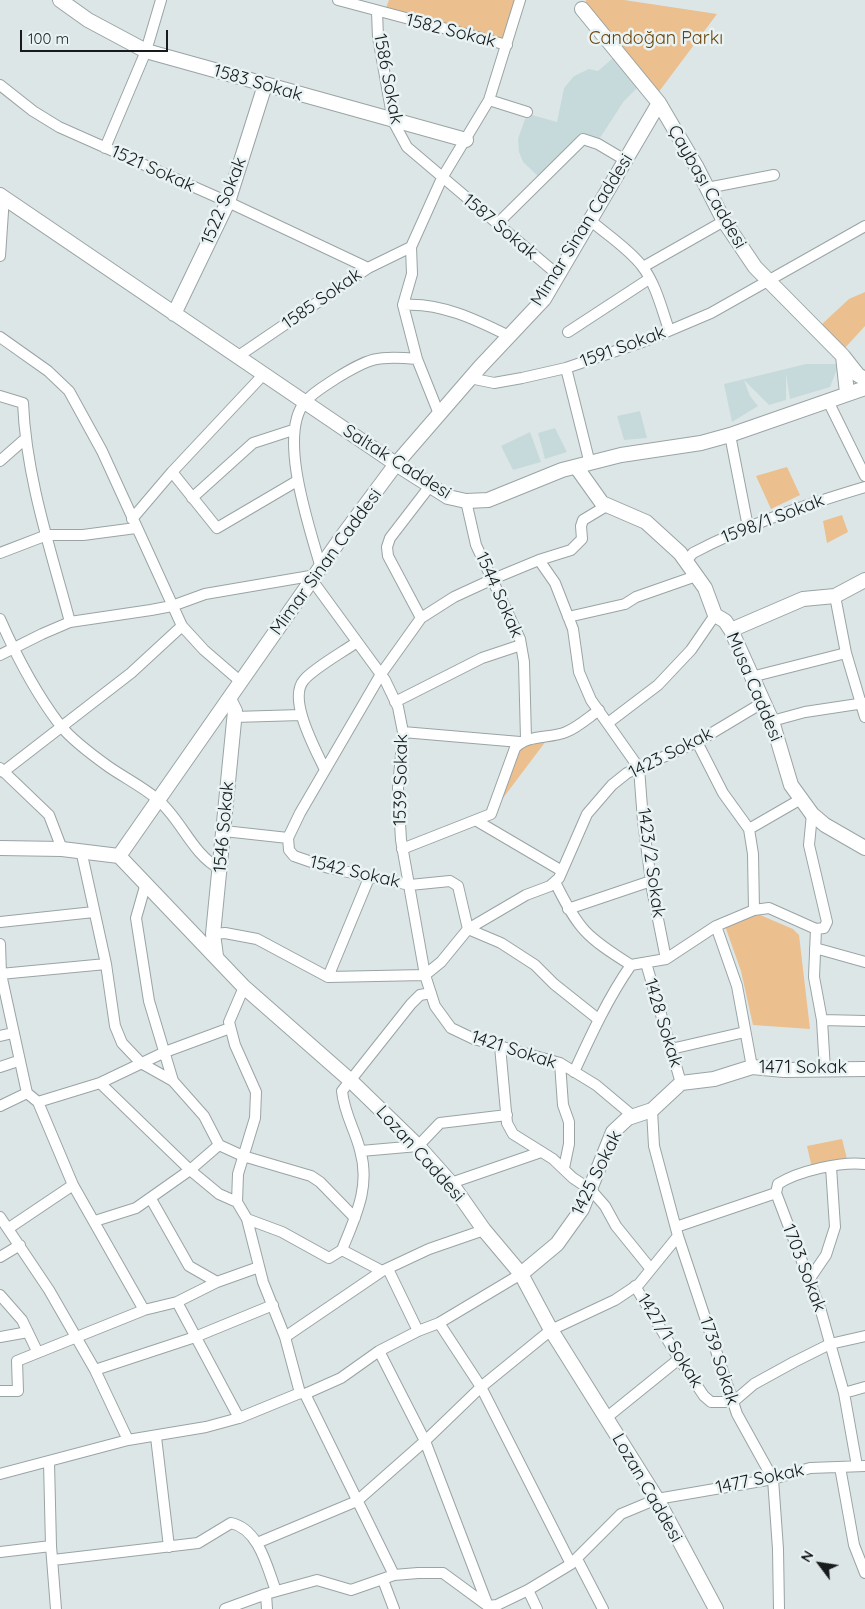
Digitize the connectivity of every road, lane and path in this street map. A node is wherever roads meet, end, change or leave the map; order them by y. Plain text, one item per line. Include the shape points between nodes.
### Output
1 (60, 0) edge
2 (161, 0) edge
3 (338, 0) edge
4 (520, 0) edge
5 (582, 9) dead end
6 (377, 12) junction
7 (507, 45) junction
8 (146, 51) junction
9 (0, 85) edge
10 (265, 85) junction
11 (489, 100) junction
12 (659, 103) junction
13 (527, 112) dead end
14 (393, 121) junction
15 (466, 140) junction
16 (105, 148) junction
17 (625, 160) junction
18 (774, 175) dead end
19 (442, 178) junction
20 (707, 188) junction
21 (2, 196) edge
22 (228, 202) junction
23 (590, 220) junction
24 (724, 221) junction
25 (497, 224) junction
26 (865, 226) edge
27 (411, 247) junction
28 (0, 256) edge
29 (643, 267) junction
30 (368, 268) junction
31 (558, 275) junction
32 (648, 279) junction
33 (768, 281) junction
34 (403, 305) junction
35 (174, 314) junction
36 (669, 330) junction
37 (568, 332) dead end
38 (0, 336) edge
39 (509, 336) junction
40 (843, 356) junction
41 (237, 357) junction
42 (417, 359) junction
43 (566, 368) junction
44 (263, 375) junction
45 (470, 378) junction
46 (865, 379) edge
47 (865, 388) edge
48 (848, 393) junction
49 (0, 396) edge
50 (828, 401) junction
51 (304, 402) junction
52 (439, 414) junction
53 (293, 430) junction
54 (730, 435) junction
55 (25, 439) junction
56 (0, 462) edge
57 (396, 464) junction
58 (583, 466) junction
59 (172, 472) junction
60 (865, 476) edge
61 (298, 481) junction
62 (430, 486) junction
63 (865, 487) edge
64 (192, 498) junction
65 (466, 501) junction
66 (608, 505) junction
67 (134, 524) junction
68 (748, 527) junction
69 (47, 535) junction
70 (0, 553) edge
71 (539, 560) junction
72 (686, 561) junction
73 (316, 574) junction
74 (696, 576) junction
75 (493, 579) junction
76 (865, 580) edge
77 (835, 596) junction
78 (172, 606) junction
79 (715, 615) junction
80 (568, 617) junction
81 (421, 618) junction
82 (0, 619) edge
83 (70, 622) junction
84 (182, 626) junction
85 (731, 630) junction
86 (357, 642) junction
87 (521, 645) junction
88 (13, 649) junction
89 (846, 653) junction
90 (0, 655) edge
91 (381, 674) junction
92 (751, 677) junction
93 (241, 682) junction
94 (229, 698) junction
95 (396, 702) junction
96 (762, 703) junction
97 (863, 703) edge
98 (599, 710) junction
99 (302, 715) junction
100 (865, 716) edge
101 (234, 717) junction
102 (772, 721) junction
103 (608, 723) junction
104 (61, 726) junction
105 (403, 732) junction
106 (523, 741) junction
107 (697, 742) junction
108 (639, 768) junction
109 (2, 770) edge
110 (325, 770) junction
111 (158, 799) junction
112 (802, 799) junction
113 (812, 814) junction
114 (477, 821) junction
115 (748, 829) junction
116 (224, 831) junction
117 (288, 838) junction
118 (862, 843) edge
119 (0, 848) edge
120 (62, 849) junction
121 (402, 849) junction
122 (81, 850) junction
123 (119, 856) junction
124 (220, 869) junction
125 (562, 871) junction
126 (369, 878) junction
127 (651, 881) junction
128 (555, 882) junction
129 (146, 883) junction
130 (410, 885) junction
131 (568, 909) junction
132 (754, 910) junction
133 (94, 912) junction
134 (0, 922) edge
135 (716, 926) junction
136 (468, 929) junction
137 (816, 929) junction
138 (213, 934) junction
139 (0, 944) edge
140 (815, 948) junction
141 (216, 956) junction
142 (666, 958) junction
143 (865, 962) edge
144 (106, 964) junction
145 (646, 964) junction
146 (631, 965) junction
147 (0, 974) edge
148 (425, 975) junction
149 (328, 978) junction
150 (244, 987) junction
151 (431, 993) junction
152 (598, 1019) junction
153 (822, 1020) junction
154 (865, 1021) edge
155 (230, 1028) junction
156 (746, 1032) junction
157 (13, 1033) junction
158 (0, 1036) edge
159 (500, 1046) junction
160 (671, 1049) junction
161 (165, 1052) junction
162 (18, 1061) junction
163 (141, 1063) junction
164 (560, 1063) junction
165 (0, 1067) edge
166 (752, 1068) junction
167 (865, 1069) edge
168 (825, 1070) junction
169 (574, 1072) junction
170 (174, 1081) junction
171 (351, 1081) junction
172 (100, 1083) junction
173 (682, 1083) junction
174 (27, 1093) junction
175 (38, 1102) junction
176 (0, 1106) edge
177 (652, 1110) junction
178 (507, 1115) junction
179 (633, 1116) junction
180 (219, 1145) junction
181 (418, 1146) junction
182 (361, 1151) junction
183 (541, 1152) junction
184 (243, 1156) junction
185 (865, 1164) edge
186 (831, 1167) junction
187 (564, 1168) junction
188 (190, 1170) junction
189 (451, 1183) junction
190 (73, 1184) junction
191 (591, 1190) junction
192 (776, 1193) junction
193 (151, 1199) junction
194 (237, 1202) junction
195 (0, 1217) edge
196 (247, 1218) junction
197 (355, 1218) junction
198 (95, 1222) junction
199 (9, 1228) junction
200 (484, 1230) junction
201 (677, 1232) junction
202 (20, 1245) junction
203 (342, 1250) junction
204 (0, 1257) edge
205 (259, 1267) junction
206 (650, 1268) junction
207 (385, 1270) junction
208 (520, 1274) junction
209 (809, 1280) junction
210 (217, 1282) junction
211 (635, 1286) junction
212 (0, 1295) edge
213 (177, 1302) junction
214 (273, 1305) junction
215 (144, 1310) junction
216 (439, 1323) junction
217 (550, 1330) junction
218 (418, 1331) junction
219 (28, 1332) junction
220 (865, 1336) edge
221 (0, 1337) edge
222 (195, 1337) junction
223 (285, 1337) junction
224 (75, 1338) junction
225 (830, 1344) junction
226 (37, 1351) junction
227 (379, 1351) junction
228 (679, 1359) junction
229 (95, 1370) junction
230 (865, 1386) edge
231 (481, 1387) junction
232 (0, 1391) edge
233 (303, 1393) junction
234 (844, 1393) junction
235 (733, 1402) junction
236 (239, 1418) junction
237 (606, 1418) junction
238 (156, 1437) junction
239 (128, 1440) junction
240 (425, 1441) junction
241 (48, 1462) junction
242 (861, 1466) edge
243 (840, 1467) junction
244 (0, 1474) edge
245 (773, 1479) junction
246 (657, 1499) junction
247 (358, 1501) junction
248 (257, 1543) junction
249 (51, 1546) junction
250 (169, 1547) junction
251 (0, 1552) edge
252 (53, 1560) junction
253 (574, 1562) junction
254 (865, 1573) edge
255 (394, 1575) junction
256 (383, 1580) junction
257 (528, 1590) junction
258 (271, 1593) junction
259 (489, 1607) edge
260 (56, 1609) edge
261 (225, 1609) edge
262 (267, 1609) edge
263 (394, 1609) edge
264 (536, 1609) edge
265 (603, 1609) edge
266 (716, 1609) edge
267 (779, 1609) edge

1 - 8 main road, 1583 Sokak via 88,20
2 - 8 street
3 - 6 street, 1582 Sokak
4 - 7 street
5 - 12 main road, Çaybaşı Caddesi
6 - 7 street, 1582 Sokak
6 - 14 street, 1586 Sokak
7 - 11 street
8 - 10 main road, 1583 Sokak
8 - 16 street
9 - 16 street, 1521 Sokak via 59,127
10 - 14 main road, 1583 Sokak
10 - 22 main road, 1522 Sokak
11 - 13 street
11 - 15 street
12 - 17 main road, Mimar Sinan Caddesi
12 - 20 main road, Çaybaşı Caddesi
14 - 15 main road, 1583 Sokak
14 - 19 street, 1586 Sokak via 407,147
15 - 19 street
16 - 22 street, 1521 Sokak
17 - 23 main road, Mimar Sinan Caddesi
17 - 25 street via 583,138
18 - 20 street
19 - 25 street, 1587 Sokak
19 - 27 street
20 - 24 main road, Çaybaşı Caddesi
21 - 28 street
21 - 35 main road, Saltak Caddesi
22 - 30 street, 1521 Sokak
22 - 35 main road, 1522 Sokak
23 - 29 street
23 - 31 main road, Mimar Sinan Caddesi
24 - 29 street
24 - 33 main road, Çaybaşı Caddesi
25 - 31 street, 1587 Sokak
26 - 33 street, 1591 Sokak
27 - 30 street, 1585 Sokak
27 - 34 street via 412,274
29 - 32 street
30 - 41 street, 1585 Sokak
31 - 39 main road, Mimar Sinan Caddesi via 544,299
32 - 36 street
32 - 37 street
33 - 36 street, 1591 Sokak via 710,313
33 - 40 main road, Çaybaşı Caddesi
34 - 39 street via 430,306 476,320
34 - 42 street
35 - 41 main road, Saltak Caddesi
36 - 43 street, 1591 Sokak
38 - 67 street via 48,371 69,391 102,451
39 - 45 main road, Mimar Sinan Caddesi
40 - 46 main road, Çaybaşı Caddesi
40 - 48 main road
41 - 44 main road, Saltak Caddesi
42 - 51 street via 392,356 365,361
42 - 52 street
43 - 45 street, 1591 Sokak via 494,382
43 - 58 street
44 - 51 main road, Saltak Caddesi
44 - 59 street
45 - 52 main road, Mimar Sinan Caddesi
47 - 48 main road
48 - 50 main road, Saltak Caddesi
49 - 55 street via 23,403
50 - 54 main road, Saltak Caddesi
50 - 60 street
51 - 53 street
51 - 57 main road, Saltak Caddesi
52 - 57 main road, Mimar Sinan Caddesi
53 - 61 street
53 - 64 street via 253,443
54 - 58 main road, Saltak Caddesi via 701,443 621,455
54 - 68 street
55 - 56 street
55 - 69 street
57 - 62 main road, Saltak Caddesi
57 - 73 main road, Mimar Sinan Caddesi
58 - 65 main road, Saltak Caddesi via 562,470 488,500
58 - 66 main road, Musa Caddesi via 602,503
59 - 64 street
59 - 67 street
61 - 64 street via 217,528
61 - 73 street
62 - 65 main road, Saltak Caddesi via 448,497
62 - 81 street via 390,538 387,547 388,556
63 - 68 street, 1598/1 Sokak via 798,507
65 - 75 street, 1544 Sokak via 476,545
66 - 71 street via 583,520 582,539 571,550
66 - 72 main road, Musa Caddesi via 646,522
67 - 69 street via 83,535
67 - 78 street
68 - 72 street, 1598/1 Sokak via 693,553
69 - 70 street
69 - 83 street
71 - 75 street
71 - 80 street via 555,583
72 - 74 main road, Musa Caddesi
73 - 78 street via 205,594
73 - 86 street, 1539 Sokak
73 - 93 main road, Mimar Sinan Caddesi
74 - 79 main road, Musa Caddesi via 705,588
74 - 80 street via 625,604
75 - 81 street via 454,597
75 - 87 street, 1544 Sokak
76 - 77 main road
77 - 85 main road via 803,599
77 - 89 street
78 - 83 street
78 - 84 street
79 - 85 main road, Musa Caddesi
79 - 103 street via 691,650 658,684
80 - 98 street via 573,629 579,672
81 - 91 street
82 - 88 street
83 - 88 street
84 - 93 street
84 - 104 street via 131,673
85 - 92 main road, Musa Caddesi
86 - 91 street, 1539 Sokak
86 - 99 street via 304,679 299,691
87 - 95 street via 482,658
87 - 106 street, 1544 Sokak via 524,662
88 - 90 street
88 - 104 street
89 - 92 street via 805,666
89 - 97 street
91 - 95 street, 1539 Sokak
91 - 110 street
92 - 96 main road, Musa Caddesi
93 - 94 main road, Mimar Sinan Caddesi
94 - 101 main road, 1546 Sokak
94 - 111 main road, Mimar Sinan Caddesi
95 - 105 street, 1539 Sokak
96 - 102 main road, Musa Caddesi
96 - 107 street, 1423 Sokak
97 - 100 street
97 - 102 street
98 - 103 street
98 - 106 street via 568,731
99 - 101 street
99 - 110 street
101 - 116 main road, 1546 Sokak
102 - 112 main road, Musa Caddesi via 791,785
103 - 108 street
104 - 109 street
104 - 111 street via 109,767
105 - 106 street
105 - 121 street, 1539 Sokak via 398,788
106 - 114 street, 1544 Sokak via 515,748 491,814
107 - 108 street, 1423 Sokak
107 - 115 street via 723,794
108 - 125 street, 1423 Sokak via 612,785 587,814
108 - 127 street, 1423/2 Sokak
109 - 120 street via 49,815
110 - 117 street
111 - 123 main road, Mimar Sinan Caddesi
111 - 124 street via 207,862
112 - 113 main road, Musa Caddesi
112 - 115 street
113 - 118 main road, Musa Caddesi via 825,825
113 - 137 street via 808,845 827,922 824,928
114 - 121 street
114 - 125 street
115 - 132 street via 753,854
116 - 117 street
116 - 124 main road, 1546 Sokak
117 - 126 street, 1542 Sokak via 289,850 294,856
119 - 120 main road
120 - 122 main road
121 - 130 street, 1539 Sokak
122 - 123 main road
122 - 133 street
123 - 129 main road, Lozan Caddesi
124 - 138 main road, 1546 Sokak
125 - 128 street, 1423 Sokak
126 - 130 street, 1542 Sokak
126 - 149 street
127 - 131 street
127 - 142 street, 1423/2 Sokak
128 - 131 street, 1428 Sokak
128 - 136 street via 494,912
129 - 141 main road, Lozan Caddesi
129 - 161 street via 136,918 149,1001
130 - 136 street, 1542 Sokak via 450,881 458,886
130 - 148 street, 1539 Sokak
131 - 146 street, 1428 Sokak via 588,936
132 - 135 street
132 - 137 street via 770,908
133 - 134 street
133 - 144 street
135 - 142 street
135 - 156 street via 737,986
136 - 148 street via 441,962
136 - 152 street via 501,943 536,965 554,984
137 - 140 street
138 - 141 main road, 1546 Sokak
138 - 149 street via 257,939
139 - 147 street
140 - 143 street
140 - 153 street via 814,977
141 - 150 main road, Lozan Caddesi
142 - 145 street
144 - 147 street
144 - 163 street via 115,1026 122,1043
145 - 146 street
145 - 160 street, 1428 Sokak
146 - 152 street
147 - 157 street
148 - 149 street
148 - 151 street, 1421 Sokak
150 - 155 street via 229,1022
150 - 171 main road, Lozan Caddesi
151 - 159 street, 1421 Sokak via 435,1006 451,1028
151 - 171 street via 420,995 411,1004
152 - 169 street
153 - 154 street
153 - 168 street
155 - 161 street
155 - 184 street via 256,1092 255,1118
156 - 160 street
156 - 166 street
157 - 158 street
157 - 162 street
159 - 164 street, 1421 Sokak
159 - 178 street
160 - 173 street, 1428 Sokak
161 - 163 street
161 - 170 street
162 - 165 street
162 - 174 street
163 - 170 street
163 - 172 street
164 - 169 street, 1421 Sokak
164 - 187 street via 563,1105 568,1122
166 - 168 main road, 1471 Sokak
166 - 173 main road, 1471 Sokak via 714,1079
167 - 168 main road, 1471 Sokak
169 - 179 street, 1421 Sokak via 596,1085
170 - 180 street via 204,1116
171 - 181 main road, Lozan Caddesi
171 - 182 street via 342,1091
172 - 175 street
172 - 188 street
173 - 177 main road
174 - 175 street
174 - 176 street
175 - 190 street
177 - 179 main road
177 - 201 street, 1739 Sokak via 654,1146
178 - 181 street via 440,1123
178 - 183 street via 513,1134
179 - 191 main road, 1425 Sokak via 613,1132
180 - 184 street
180 - 188 street
181 - 182 street
181 - 189 main road, Lozan Caddesi
182 - 197 street via 364,1185
183 - 187 street
183 - 189 street
184 - 194 street via 238,1174
184 - 197 street via 310,1176
185 - 186 street via 851,1162
186 - 192 street via 788,1177 778,1184
186 - 209 street via 834,1227 826,1256
187 - 191 street
188 - 193 street
188 - 194 street via 218,1194
189 - 200 main road, Lozan Caddesi
190 - 198 street
190 - 199 street
191 - 206 street
191 - 208 main road, 1425 Sokak via 582,1209 557,1244
192 - 201 street
192 - 209 street, 1703 Sokak
193 - 198 street via 136,1208
193 - 210 street via 189,1266
194 - 196 street
195 - 199 street
196 - 203 street via 282,1232 329,1258
196 - 205 street
197 - 203 street
198 - 215 street
199 - 202 street
200 - 207 street via 429,1249
200 - 208 main road, Lozan Caddesi
201 - 206 street via 666,1252
201 - 235 street, 1739 Sokak
202 - 204 street
202 - 224 street
203 - 207 street
205 - 210 street
205 - 214 street
206 - 211 street
207 - 218 street
207 - 223 street
208 - 216 street
208 - 217 main road, Lozan Caddesi
209 - 225 street, 1703 Sokak
210 - 213 street
211 - 217 street via 615,1300
211 - 228 street, 1427/1 Sokak
212 - 219 street
213 - 215 street
213 - 222 street
214 - 222 street
214 - 223 street
215 - 224 street
216 - 218 street
216 - 231 street
217 - 231 street
217 - 237 main road, Lozan Caddesi
218 - 227 street
219 - 221 street
219 - 226 street
220 - 225 street
222 - 229 street
222 - 236 street
223 - 233 street
224 - 226 street
224 - 229 street
225 - 234 street, 1703 Sokak
225 - 235 street via 754,1384
226 - 232 street via 17,1361 18,1391
227 - 233 street via 341,1378
227 - 240 street
228 - 235 street, 1427/1 Sokak via 711,1402
228 - 237 street
229 - 239 street
230 - 234 street
231 - 240 street
231 - 253 street
233 - 236 street
233 - 247 street
234 - 242 street, 1703 Sokak
235 - 245 street, 1739 Sokak
236 - 238 street
237 - 246 main road, Lozan Caddesi
238 - 239 street
238 - 250 street
239 - 241 street
240 - 247 street
240 - 259 street
241 - 244 street
241 - 249 street
242 - 243 street, 1477 Sokak
243 - 245 street, 1477 Sokak via 810,1468
243 - 254 street via 854,1545
245 - 246 street, 1477 Sokak
245 - 267 street, 1739 Sokak
246 - 253 street, 1477 Sokak via 621,1514
246 - 266 main road, Lozan Caddesi
247 - 248 street
247 - 255 street
248 - 250 street via 242,1525 231,1522 198,1543
248 - 258 street
249 - 251 street
249 - 252 street
250 - 252 street
252 - 260 street
253 - 257 street, 1477 Sokak
253 - 265 street
255 - 256 street
255 - 259 street via 443,1574
256 - 258 street via 351,1590 317,1580
256 - 263 street
257 - 259 street, 1477 Sokak
257 - 264 street
258 - 261 street
258 - 262 street

